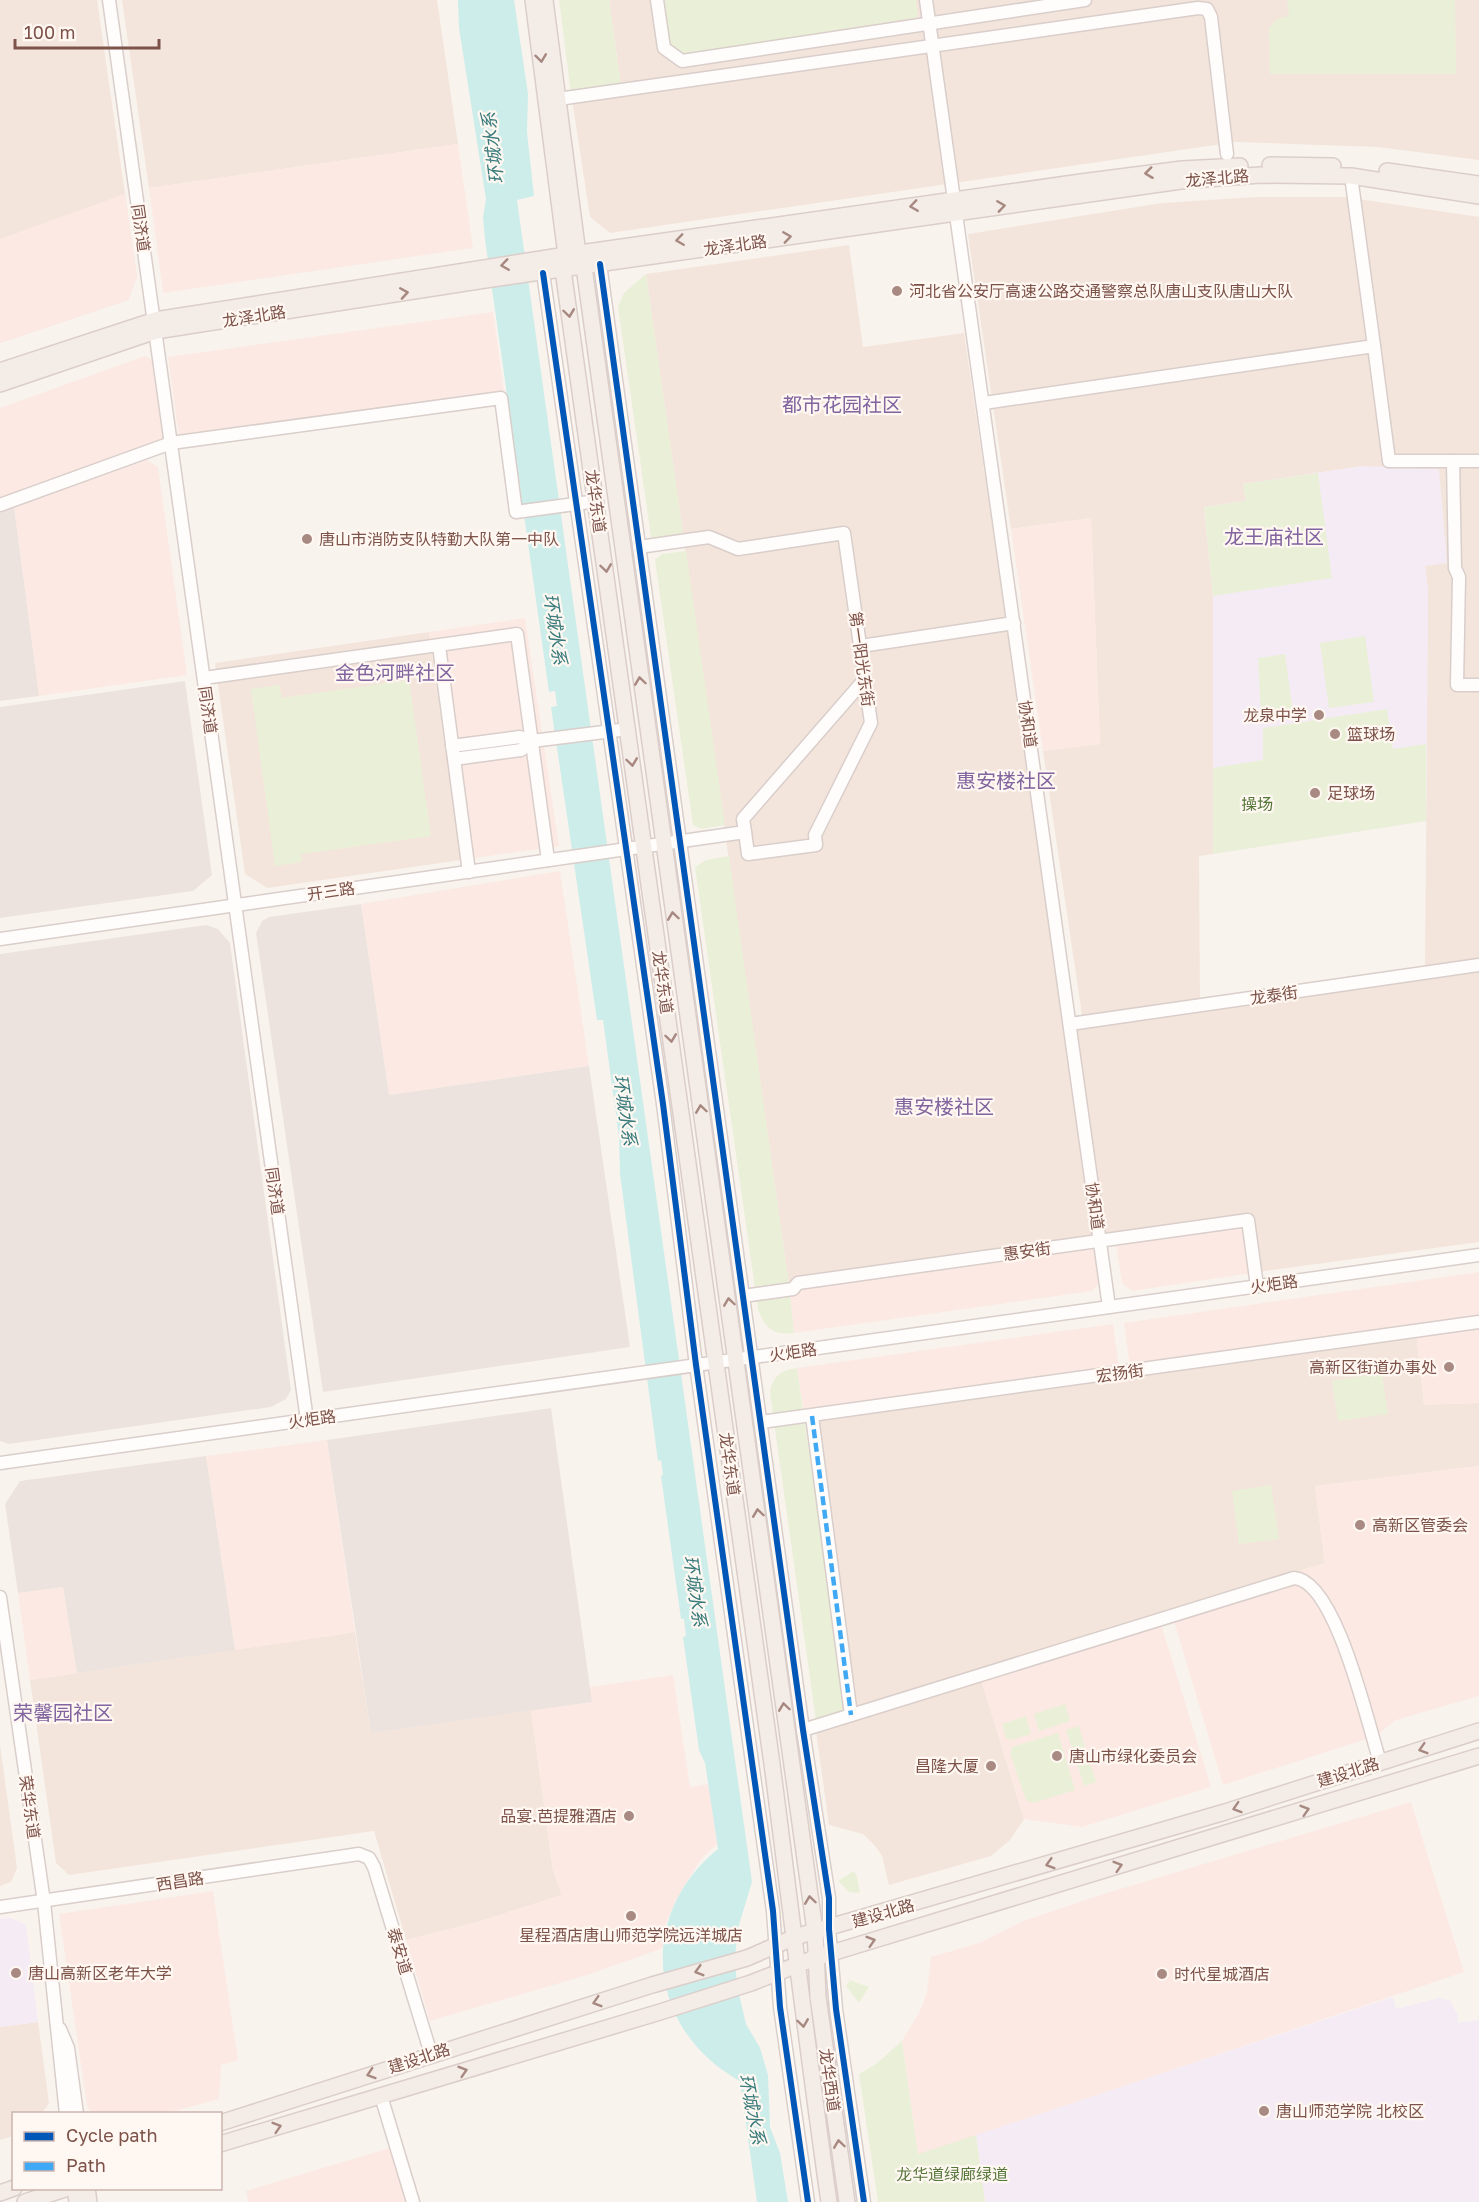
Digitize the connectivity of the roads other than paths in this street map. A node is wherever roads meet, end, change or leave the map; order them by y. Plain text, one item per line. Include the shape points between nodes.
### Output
1 (109, 0) edge
2 (533, 0) edge
3 (545, 0) edge
4 (657, 0) edge
5 (926, 0) edge
6 (1085, 0) edge
7 (930, 22) junction
8 (934, 46) junction
9 (558, 99) junction
10 (1227, 154) dead end
11 (1353, 172) junction
12 (1479, 184) edge
13 (1479, 196) edge
14 (957, 206) junction
15 (573, 262) junction
16 (600, 264) junction
17 (534, 270) junction
18 (155, 326) junction
19 (1374, 346) junction
20 (0, 371) edge
21 (0, 384) edge
22 (984, 404) junction
23 (171, 442) junction
24 (1453, 461) junction
25 (1479, 461) edge
26 (597, 501) junction
27 (570, 504) junction
28 (0, 505) edge
29 (639, 547) junction
30 (1014, 623) junction
31 (439, 646) junction
32 (861, 646) junction
33 (204, 678) junction
34 (865, 679) junction
35 (1479, 685) edge
36 (628, 729) junction
37 (602, 732) junction
38 (537, 741) junction
39 (452, 746) junction
40 (454, 759) junction
41 (745, 832) junction
42 (679, 842) junction
43 (663, 844) junction
44 (644, 847) junction
45 (624, 850) junction
46 (548, 860) junction
47 (469, 872) junction
48 (235, 905) junction
49 (0, 939) edge
50 (1479, 965) edge
51 (1070, 1024) junction
52 (1100, 1241) junction
53 (1479, 1255) edge
54 (1257, 1286) junction
55 (743, 1296) junction
56 (1109, 1307) junction
57 (1479, 1322) edge
58 (744, 1359) junction
59 (716, 1363) junction
60 (696, 1365) junction
61 (812, 1416) junction
62 (308, 1420) junction
63 (760, 1422) junction
64 (0, 1463) edge
65 (0, 1597) edge
66 (851, 1715) junction
67 (803, 1730) junction
68 (1479, 1731) edge
69 (1479, 1756) edge
70 (1380, 1762) junction
71 (359, 1854) joint
72 (44, 1902) junction
73 (0, 1907) edge
74 (822, 1930) junction
75 (795, 1937) junction
76 (776, 1945) junction
77 (831, 1953) junction
78 (815, 1958) junction
79 (796, 1965) junction
80 (778, 1972) junction
81 (54, 2017) junction
82 (431, 2054) junction
83 (381, 2096) junction
84 (66, 2112) edge
85 (77, 2112) edge
86 (222, 2122) edge
87 (222, 2143) edge
88 (62, 2190) edge
89 (25, 2202) edge
90 (413, 2202) edge
91 (808, 2202) edge
92 (829, 2202) edge
93 (847, 2202) edge
94 (864, 2202) edge

1 - 18 street, 同济道
2 -> 15 main road, 龙华东道
3 - 9 main road, 龙华东道
4 - 7 street via 664,48 682,61
5 - 7 street, 协和道
6 - 7 street
7 - 8 street, 协和道
8 - 9 street
8 - 10 street via 1207,9
8 - 14 street, 协和道
9 - 15 main road, 龙华东道
11 - 12 main road, 龙泽北路
11 - 13 main road, 龙泽北路
11 - 14 main road, 龙泽北路 via 1299,165 1182,169
11 - 19 street
14 -> 15 main road, 龙泽北路
16 -> 14 main road, 龙泽北路
14 - 22 street, 协和道
15 - 16 main road, 龙泽北路
15 - 17 main road, 龙泽北路
15 -> 26 main road, 龙华东道
43 -> 15 main road, 龙华东道
16 - 29 street
17 - 18 main road, 龙泽北路 via 483,274
17 - 27 street
18 - 20 main road, 龙泽北路
18 - 21 main road, 龙泽北路
18 - 23 street, 同济道
19 - 22 street
19 - 24 street via 1389,461
22 - 30 street, 协和道
23 - 27 street via 501,398 516,512
23 - 28 street
23 - 33 street, 同济道
24 - 25 street
24 - 35 street via 1455,568 1459,577 1457,686
26 - 27 street
26 -> 36 main road, 龙华东道
27 - 37 street
29 - 32 street, 第一阳光东街 via 709,537 738,549 844,533
29 - 42 street
30 - 32 street
30 - 51 street, 协和道
31 - 33 street
31 - 38 street via 517,634
31 - 39 street
32 - 34 street, 第一阳光东街
33 - 48 street, 同济道
34 - 41 street via 743,819
34 - 41 street, 第一阳光东街 via 871,723 815,835 816,845 748,854
36 - 37 street
36 -> 44 main road, 龙华东道
37 - 38 street
37 - 45 street
38 - 39 street via 520,736
38 - 40 street via 521,750
38 - 46 street
39 - 40 street
40 - 47 street
41 - 42 street, 开三路
42 - 43 street, 开三路
42 - 55 street
43 - 44 street, 开三路
58 -> 43 main road, 龙华东道
44 - 45 street, 开三路
44 -> 59 main road, 龙华东道
45 - 46 street, 开三路
45 - 60 street via 660,1082
46 - 47 street, 开三路
47 - 48 street, 开三路
48 - 49 street, 开三路
48 - 62 street, 同济道
50 - 51 street, 龙泰街
51 - 52 street, 协和道
52 - 54 street, 惠安街 via 1248,1221
52 - 55 street, 惠安街 via 798,1283 793,1289
52 - 56 street, 协和道
53 - 54 street, 火炬路
54 - 56 street, 火炬路
55 - 58 street
56 - 58 street, 火炬路
57 - 61 street, 宏扬街
58 - 59 street, 火炬路
58 - 63 street
74 -> 58 main road, 龙华东道
59 - 60 street, 火炬路
59 - 75 main road, 龙华东道
60 - 62 street, 火炬路
60 - 76 street
61 - 63 street, 宏扬街
61 - 66 street
62 - 64 street, 火炬路
63 - 67 street
65 - 72 street, 荣华东道
66 - 67 street
66 - 70 street via 1304,1578 1333,1615
67 - 74 street via 830,1898
68 -> 70 main road, 建设北路
77 -> 69 main road, 建设北路
70 -> 74 main road, 建设北路 via 1225,1812
71 - 72 street, 西昌路
71 - 82 street, 泰安道 via 369,1858 374,1867
72 - 73 street, 西昌路
72 - 81 street, 荣华东道
74 - 75 main road, 建设北路
74 - 77 street
74 - 78 main road, 龙华东道
75 - 76 main road, 建设北路
75 - 79 main road, 龙华东道
76 - 80 street
76 -> 82 main road, 建设北路 via 747,1958
77 - 78 main road, 建设北路
77 - 94 street
78 - 79 main road, 建设北路
93 -> 78 main road, 龙华西道
79 - 80 main road, 建设北路
79 -> 92 main road, 龙华西道
83 -> 80 main road, 建设北路 via 660,2012
80 - 91 street
81 - 84 street, 荣华东道
81 - 85 street, 荣华东道 via 68,2048
82 -> 86 main road, 建设北路
87 -> 83 main road, 建设北路
83 - 90 street
88 - 89 main road

